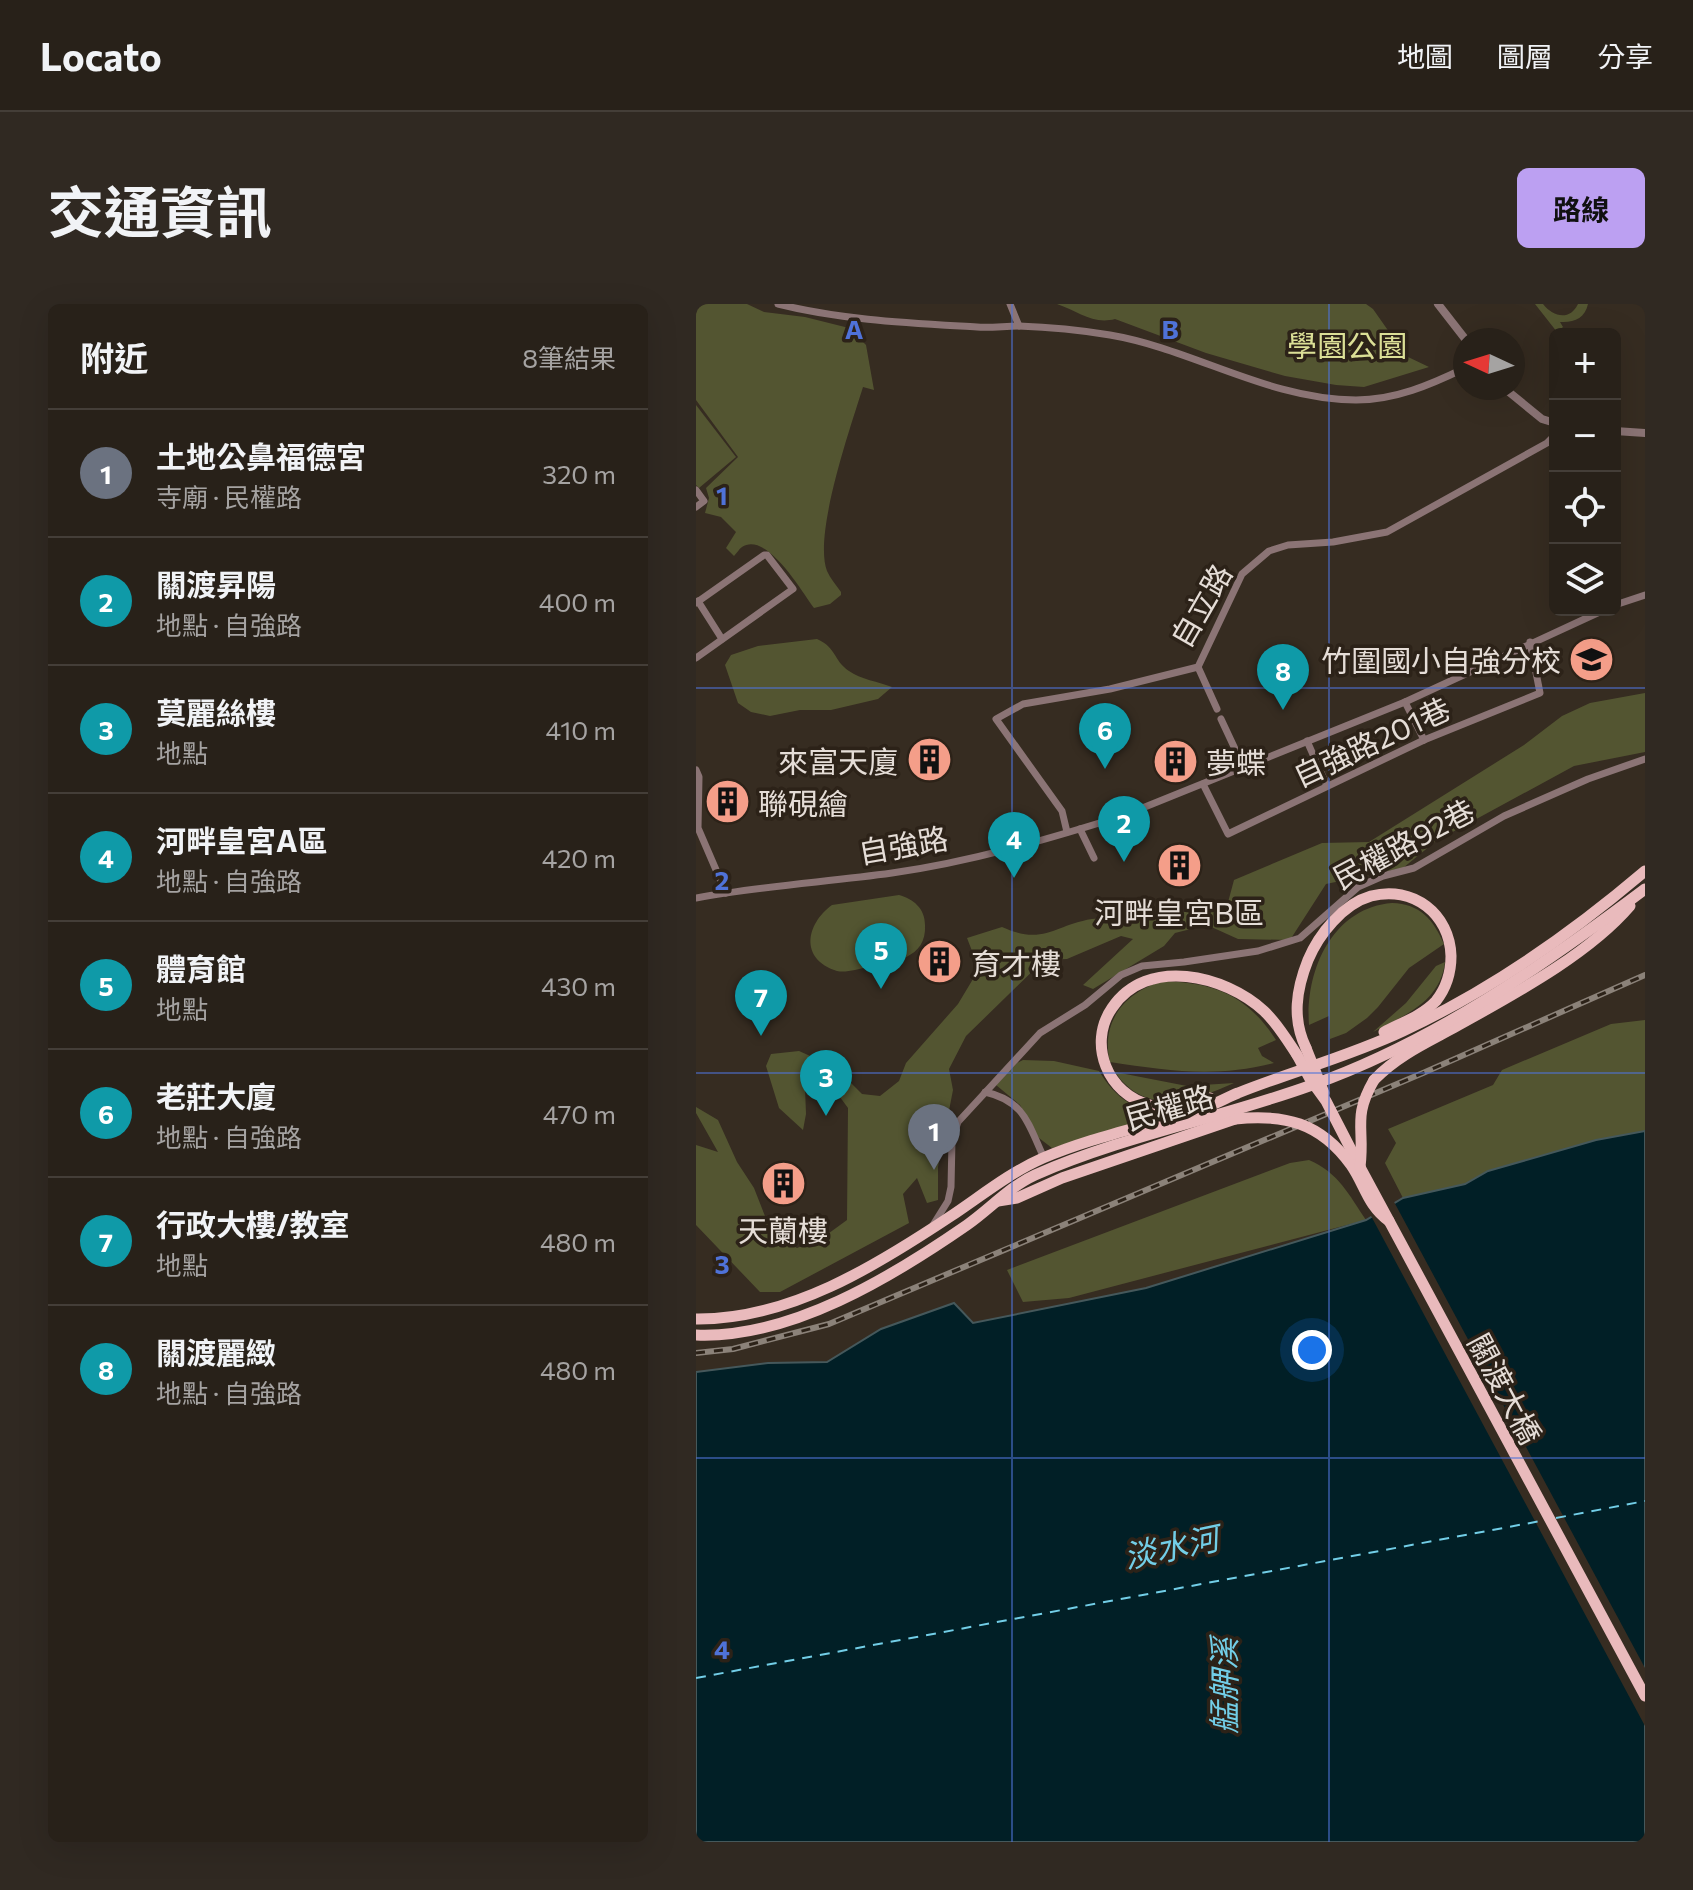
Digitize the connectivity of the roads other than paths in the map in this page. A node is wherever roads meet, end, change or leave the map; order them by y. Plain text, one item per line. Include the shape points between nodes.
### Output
1 (778, 304) edge
2 (1010, 304) edge
3 (1438, 304) edge
4 (1019, 326) junction
5 (1457, 328) edge
6 (1453, 374) edge
7 (1519, 400) edge
8 (1549, 421) edge
9 (1621, 431) edge
10 (1645, 433) edge
11 (1549, 441) edge
12 (696, 490) edge
13 (696, 507) edge
14 (1645, 595) edge
15 (697, 602) edge
16 (1621, 603) edge
17 (1590, 616) edge
18 (722, 639) junction
19 (1530, 642) junction
20 (696, 658) edge
21 (1198, 667) junction
22 (1405, 702) junction
23 (1217, 709) dead end
24 (1221, 719) dead end
25 (1424, 740) junction
26 (1307, 741) junction
27 (1645, 759) edge
28 (1243, 766) junction
29 (696, 770) edge
30 (1203, 784) junction
31 (1327, 786) junction
32 (697, 790) edge
33 (697, 829) edge
34 (1080, 829) junction
35 (1067, 832) junction
36 (1094, 858) dead end
37 (1645, 871) edge
38 (1644, 889) edge
39 (726, 893) junction
40 (696, 898) edge
41 (1470, 1003) junction
42 (1365, 1045) junction
43 (1302, 1052) junction
44 (985, 1092) junction
45 (1238, 1093) junction
46 (1044, 1158) junction
47 (1360, 1167) junction
48 (998, 1202) junction
49 (1389, 1221) junction
50 (933, 1225) junction
51 (696, 1319) edge
52 (696, 1335) edge
53 (1645, 1696) edge

1 - 4 street via 875,318
2 - 4 street
3 - 5 street
4 - 6 street via 1123,338 1226,373 1333,399 1402,394
7 - 8 street
9 - 10 street
11 - 21 street, 自立路 via 1387,532 1269,551 1242,574
12 - 13 street via 704,501
14 - 16 street
15 - 18 street
15 - 18 street via 764,555 793,589
17 - 19 street, 自強路
18 - 20 street
19 - 22 street, 自強路
19 - 25 street, 自強路201巷 via 1540,693
21 - 23 street
21 - 35 street, 自立路 via 1023,704 996,719 1062,811
22 - 25 street
22 - 26 street, 自強路
24 - 28 street
25 - 31 street, 自強路201巷
26 - 28 street, 自強路
26 - 31 street
27 - 44 street, 民權路92巷 via 1504,816 1414,868 1358,887 1289,943 1142,966 1121,975 1040,1033
28 - 30 street, 自強路
29 - 32 street
30 - 31 street, 自強路201巷 via 1228,834
30 - 34 street, 自強路
32 - 33 street
33 - 39 street
34 - 35 street, 自強路
34 - 36 street
35 - 39 street, 自強路 via 895,872
37 - 41 main road, 民權路
38 - 41 main road, 民權路 via 1517,980
38 - 47 main road, bridge via 1611,928 1588,944 1519,991 1387,1067 1365,1095 1359,1115
39 - 40 street, 自強路
41 - 42 main road, 民權路
41 - 48 main road, 民權路 via 1367,1063 1235,1111 1075,1159 1012,1187
42 - 43 main road, 關渡大橋 via 1420,1014 1448,982 1450,941 1441,919 1424,902 1398,894 1370,896 1329,926 1300,979 1296,1012
42 - 45 main road, 民權路
43 - 45 main road, 關渡大橋 via 1264,1011 1221,983 1196,977 1141,983 1110,1010 1103,1026 1104,1064 1126,1095 1158,1107
43 - 47 main road, 關渡大橋, bridge
44 - 46 street via 1010,1099 1024,1115
44 - 50 street via 954,1131 948,1201
45 - 46 main road, 民權路
46 - 50 main road, 民權路
47 - 49 main road, 關渡大橋, bridge
48 - 49 main road, bridge via 1235,1119 1278,1117 1304,1125 1330,1143 1351,1165 1375,1211
48 - 52 main road, 民權路 via 935,1247 840,1299 764,1328
49 - 53 main road, 關渡大橋
50 - 51 main road, 民權路 via 872,1265 813,1294 729,1318

